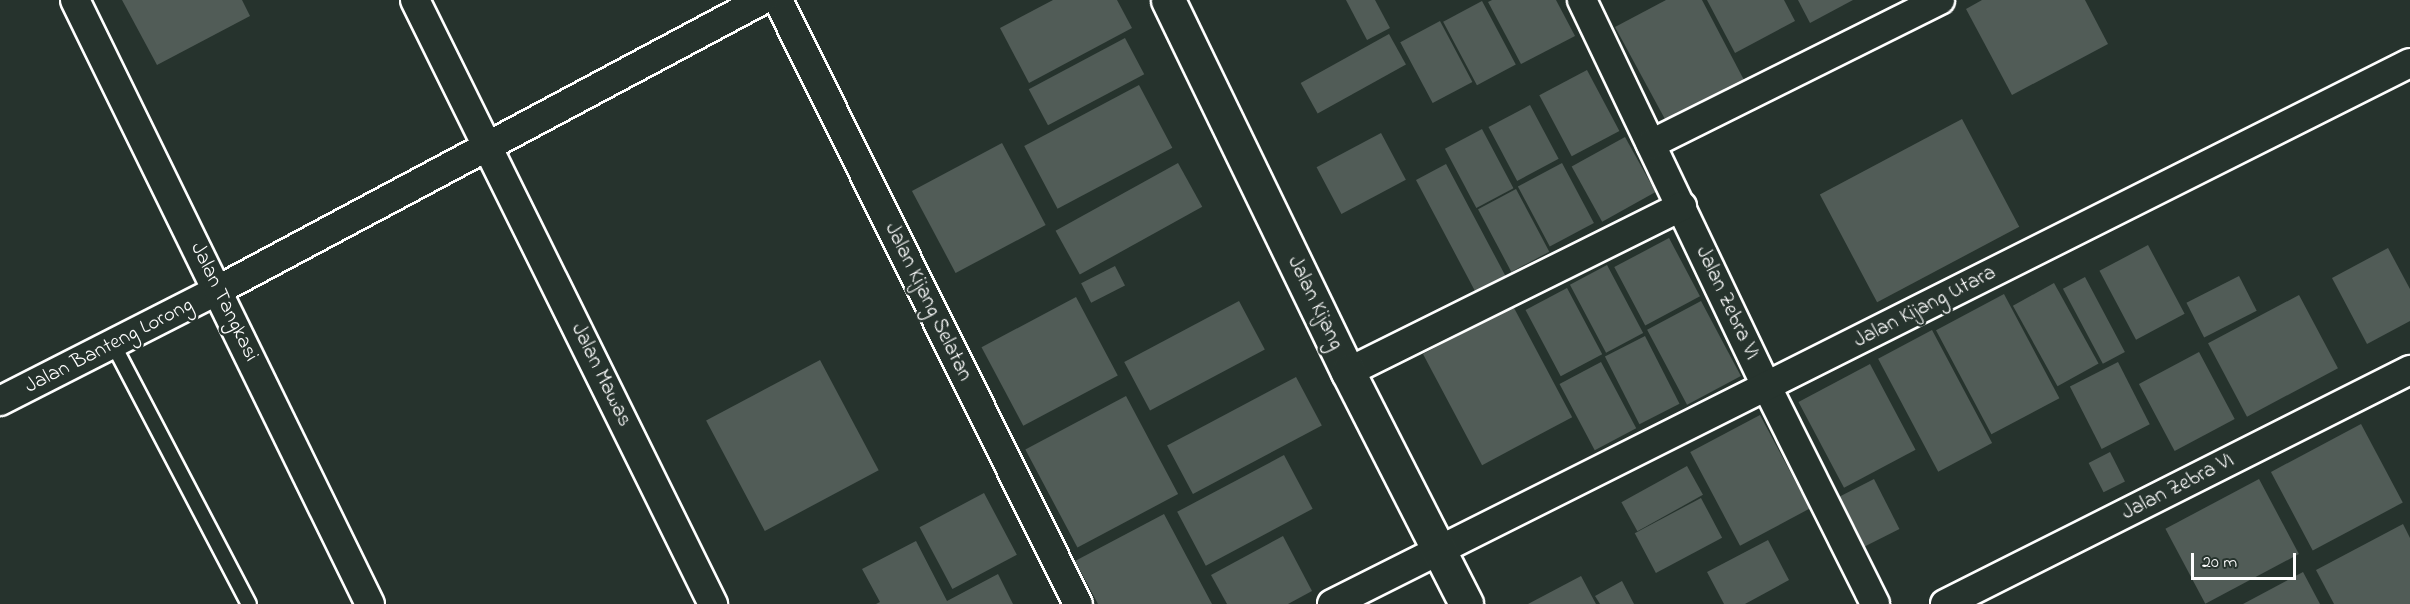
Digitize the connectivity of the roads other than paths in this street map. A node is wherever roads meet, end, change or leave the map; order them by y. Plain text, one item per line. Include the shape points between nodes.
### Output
1 (75, 0) edge
2 (415, 0) edge
3 (762, 0) edge
4 (778, 0) edge
5 (1168, 0) edge
6 (1582, 0) edge
7 (1940, 0) edge
8 (2410, 63) edge
9 (1651, 144) junction
10 (489, 146) junction
11 (1682, 206) junction
12 (219, 290) junction
13 (113, 344) junction
14 (2410, 370) edge
15 (1348, 372) junction
16 (1767, 387) junction
17 (0, 401) edge
18 (1439, 549) junction
19 (249, 604) edge
20 (370, 604) edge
21 (713, 604) edge
22 (1078, 604) edge
23 (1332, 604) edge
24 (1466, 604) edge
25 (1875, 604) edge
26 (1945, 604) edge

1 - 12 street, Jalan Tangkasi
2 - 10 street, Jalan Mawas
3 - 10 street
4 - 22 street, Jalan Kijang Selatan
5 - 15 street, Jalan Kijang
6 - 9 street, Jalan Zebra VI
7 - 9 street
8 - 16 street, Jalan Kijang Utara
9 - 11 street, Jalan Zebra VI
10 - 12 street
10 - 21 street, Jalan Mawas
11 - 15 street
11 - 16 street, Jalan Zebra VI
12 - 13 street, Jalan Banteng Lorong
12 - 20 street, Jalan Tangkasi
13 - 17 street, Jalan Banteng Lorong
13 - 19 lane
14 - 26 street, Jalan Zebra VI
15 - 18 street, Jalan Kijang
16 - 18 street, Jalan Kijang Utara
16 - 25 street, Jalan Zebra VI
18 - 23 street
18 - 24 street, Jalan Kijang

